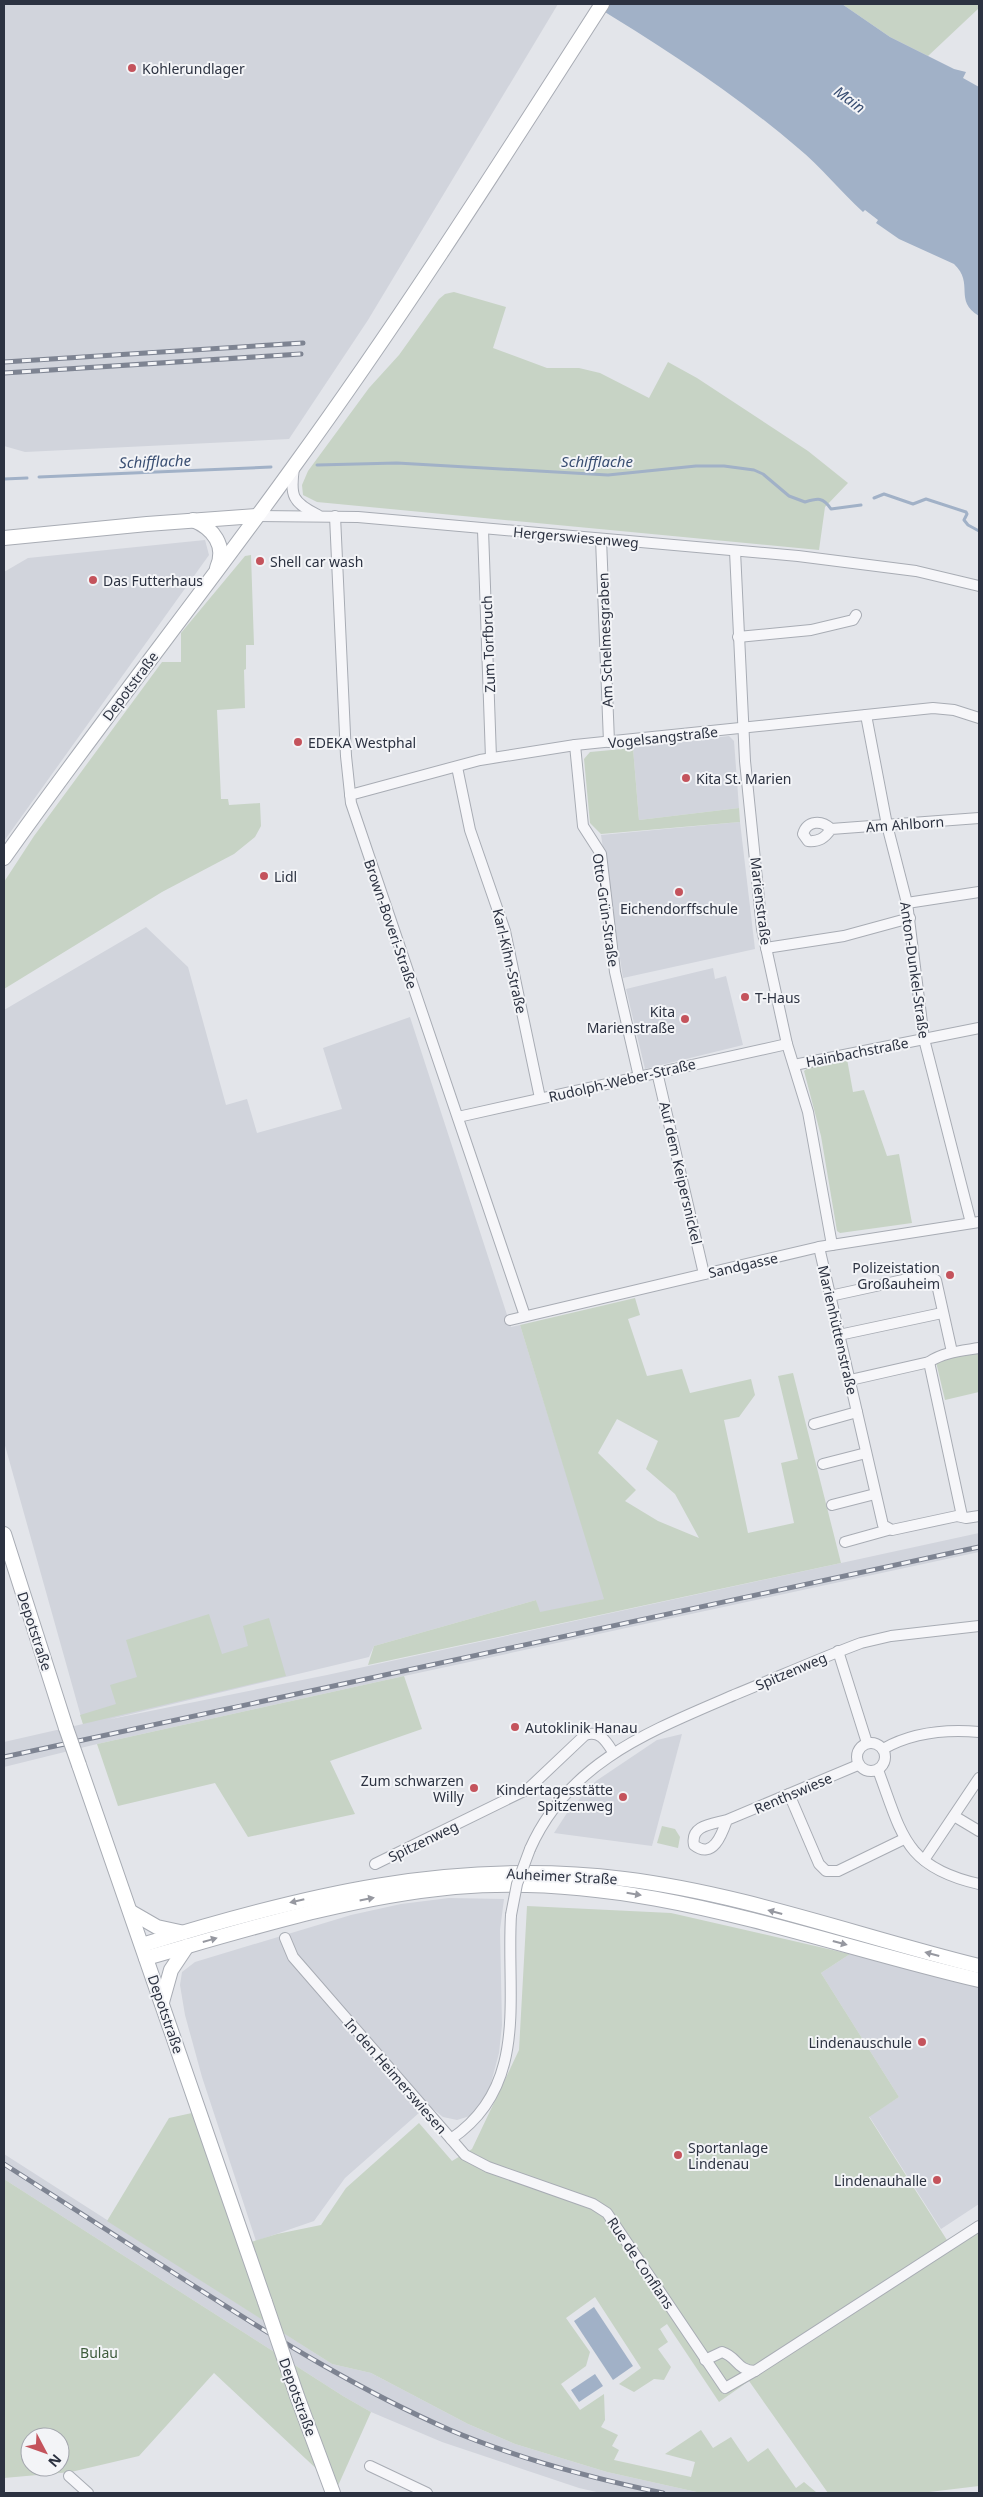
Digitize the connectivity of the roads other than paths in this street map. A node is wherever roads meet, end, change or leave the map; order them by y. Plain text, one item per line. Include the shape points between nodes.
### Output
1 (602, 4) edge
2 (294, 466) junction
3 (257, 516) junction
4 (321, 516) junction
5 (335, 516) junction
6 (192, 520) junction
7 (483, 530) junction
8 (4, 538) edge
9 (601, 539) junction
10 (735, 551) junction
11 (215, 572) junction
12 (979, 586) edge
13 (856, 615) dead end
14 (738, 638) junction
15 (866, 715) junction
16 (979, 718) edge
17 (743, 728) junction
18 (609, 742) junction
19 (575, 745) junction
20 (491, 758) junction
21 (457, 767) junction
22 (350, 794) junction
23 (979, 818) edge
24 (887, 825) junction
25 (831, 829) dead end
26 (4, 858) edge
27 (979, 892) edge
28 (907, 903) junction
29 (910, 918) junction
30 (766, 948) junction
31 (979, 1028) edge
32 (924, 1039) junction
33 (787, 1044) junction
34 (794, 1065) junction
35 (657, 1072) junction
36 (639, 1077) junction
37 (540, 1098) junction
38 (458, 1117) junction
39 (975, 1223) edge
40 (832, 1245) junction
41 (819, 1247) junction
42 (704, 1274) junction
43 (830, 1296) junction
44 (942, 1313) junction
45 (526, 1316) junction
46 (510, 1320) dead end
47 (839, 1335) junction
48 (979, 1348) edge
49 (952, 1352) junction
50 (928, 1362) junction
51 (850, 1380) junction
52 (857, 1412) junction
53 (814, 1424) dead end
54 (866, 1453) junction
55 (823, 1464) dead end
56 (875, 1494) junction
57 (832, 1505) dead end
58 (962, 1516) junction
59 (979, 1516) edge
60 (888, 1530) junction
61 (4, 1534) edge
62 (846, 1542) dead end
63 (979, 1626) edge
64 (838, 1651) junction
65 (979, 1732) edge
66 (867, 1743) junction
67 (883, 1749) junction
68 (612, 1752) junction
69 (858, 1765) junction
70 (878, 1770) junction
71 (979, 1778) edge
72 (789, 1794) junction
73 (954, 1816) junction
74 (727, 1820) dead end
75 (979, 1831) edge
76 (904, 1839) junction
77 (530, 1850) joint
78 (924, 1860) junction
79 (375, 1864) dead end
80 (979, 1884) edge
81 (131, 1912) junction
82 (285, 1938) dead end
83 (186, 1939) junction
84 (144, 1952) junction
85 (979, 1966) edge
86 (979, 1980) edge
87 (162, 2002) junction
88 (451, 2139) junction
89 (979, 2226) edge
90 (705, 2360) junction
91 (755, 2371) junction
92 (370, 2466) dead end
93 (70, 2477) edge
94 (88, 2493) edge
95 (333, 2493) edge
96 (427, 2493) edge

1 - 2 main road, Depotstraße via 431,269
2 - 3 main road, Depotstraße
2 - 4 street via 294,499
3 - 4 street, Hergerswiesenweg
3 - 6 main road
3 - 11 main road, Depotstraße
4 - 5 street, Hergerswiesenweg
5 - 7 street, Hergerswiesenweg
5 - 22 street, Brown-Boveri-Straße
6 - 8 main road
6 - 11 main road via 206,526 216,538 220,555
7 - 9 street, Hergerswiesenweg
7 - 20 street, Zum Torfbruch
9 - 10 street, Hergerswiesenweg
9 - 18 street, Am Schelmesgraben
10 - 12 street, Hergerswiesenweg via 894,568 946,576
10 - 14 street, Marienstraße
11 - 26 main road, Depotstraße
13 - 14 street via 853,620 821,628
14 - 17 street, Marienstraße
15 - 16 street, Vogelsangstraße via 940,708
15 - 17 street, Vogelsangstraße
15 - 24 street, Anton-Dunkel-Straße
17 - 18 street, Vogelsangstraße
17 - 30 street, Marienstraße
18 - 19 street, Vogelsangstraße
19 - 20 street, Vogelsangstraße
19 - 36 street, Otto-Grün-Straße via 583,826 600,854 615,972
20 - 21 street, Vogelsangstraße
21 - 22 street, Vogelsangstraße
21 - 37 street, Karl-Kihn-Straße via 470,830 504,925
22 - 38 street, Brown-Boveri-Straße via 374,874
23 - 24 street, Am Ahlborn
24 - 25 street, Am Ahlborn
24 - 28 street, Anton-Dunkel-Straße
27 - 28 street
28 - 29 street, Anton-Dunkel-Straße
29 - 30 street via 844,936
29 - 32 street, Anton-Dunkel-Straße
30 - 33 street, Marienstraße
31 - 32 street, Hainbachstraße
32 - 34 street, Hainbachstraße
32 - 39 street, Anton-Dunkel-Straße
33 - 34 street, Marienstraße
33 - 35 street, Rudolph-Weber-Straße
34 - 40 street, Marienstraße via 808,1112
35 - 36 street, Rudolph-Weber-Straße
35 - 42 street, Auf dem Keipersnickel
36 - 37 street, Rudolph-Weber-Straße
37 - 38 street, Rudolph-Weber-Straße
38 - 45 street, Brown-Boveri-Straße
39 - 40 street, Sandgasse
40 - 41 street, Sandgasse
41 - 42 street, Sandgasse
41 - 43 street, Marienhüttenstraße
42 - 45 street, Sandgasse
43 - 44 street via 926,1275 936,1280
43 - 47 street, Marienhüttenstraße
44 - 47 street
44 - 49 street
45 - 46 street, Sandgasse
47 - 51 street, Marienhüttenstraße
48 - 49 street
49 - 50 street
50 - 51 street
50 - 58 street
51 - 52 street, Marienhüttenstraße
52 - 53 street, Marienhüttenstraße
52 - 54 street, Marienhüttenstraße
54 - 55 street
54 - 56 street, Marienhüttenstraße
56 - 57 street
56 - 60 street, Marienhüttenstraße via 883,1525
58 - 59 street
58 - 60 street
60 - 62 street
61 - 81 main road, Depotstraße, bridge via 78,1765
63 - 64 street, Spitzenweg via 883,1637
64 - 66 street
64 - 68 street, Spitzenweg via 668,1723
65 - 67 street via 922,1734
66 - 67 street via 875,1743
66 - 69 street via 857,1753
67 - 70 street via 884,1762
68 - 77 street, Spitzenweg via 564,1796 542,1826
68 - 79 street, Spitzenweg via 602,1737 591,1733 585,1735 528,1789
69 - 70 street via 865,1770
69 - 72 street, Renthswiese
70 - 76 street
71 - 73 street
72 - 74 street, Renthswiese
72 - 76 street via 818,1864 826,1871 838,1871
73 - 75 street
73 - 78 street
76 - 78 street
77 - 88 street, In den Heimerswiesen, bridge via 517,1884 511,1915 512,1998 507,2053 497,2085 483,2110
78 - 80 street via 948,1875
81 - 83 main road
81 - 84 main road, Depotstraße
82 - 88 street, In den Heimerswiesen via 293,1957
83 - 84 main road, Auheimer Straße
85 -> 83 main road, Auheimer Straße via 726,1898 625,1879 553,1874 458,1874 387,1883 287,1904
83 -> 86 main road, Auheimer Straße via 384,1896 456,1887 556,1887 627,1893 701,1906
83 - 87 main road via 171,1970
84 - 87 main road, Depotstraße
87 - 95 main road, Depotstraße, bridge
88 - 90 street, Rue de Conflans via 476,2162 593,2204 607,2213
89 - 91 street, Rue de Conflans
90 - 91 street via 722,2352 729,2354 742,2369
90 - 91 street, Rue de Conflans via 725,2388
92 - 96 street
93 - 94 street

